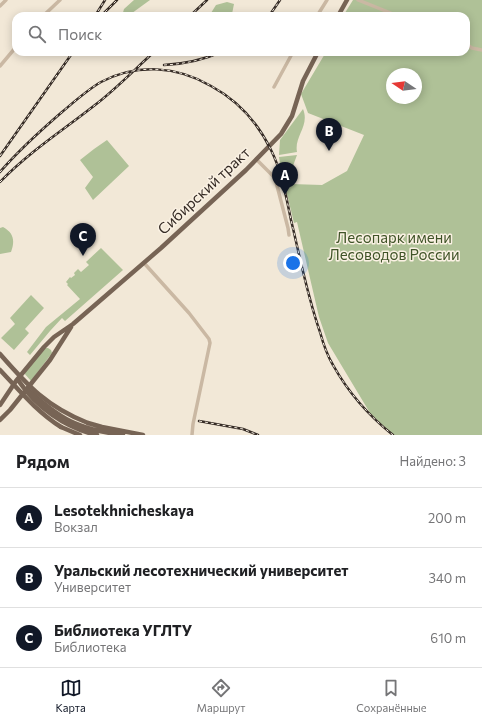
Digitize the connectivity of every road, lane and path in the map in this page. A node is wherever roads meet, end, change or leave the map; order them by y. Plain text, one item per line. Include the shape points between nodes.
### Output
1 (6, 0) edge
2 (60, 0) edge
3 (327, 0) edge
4 (347, 0) edge
5 (358, 0) edge
6 (0, 6) edge
7 (47, 12) edge
8 (320, 12) edge
9 (340, 12) edge
10 (388, 12) edge
11 (470, 46) edge
12 (482, 50) edge
13 (12, 52) edge
14 (291, 56) edge
15 (316, 56) edge
16 (0, 66) edge
17 (274, 87) dead end
18 (256, 159) junction
19 (289, 236) dead end
20 (144, 263) junction
21 (74, 324) junction
22 (59, 334) junction
23 (60, 344) junction
24 (44, 347) junction
25 (0, 354) edge
26 (54, 354) junction
27 (0, 370) edge
28 (18, 380) junction
29 (26, 390) junction
30 (0, 405) edge
31 (1, 418) edge
32 (80, 435) edge
33 (97, 435) edge
34 (123, 435) edge
35 (143, 435) edge
36 (192, 435) edge

1 - 6 street
2 - 7 street
3 - 8 street
4 - 9 main road
5 - 10 street
11 - 12 street
13 - 16 street
14 - 17 street
15 - 18 main road, Сибирский тракт via 303,80 290,122
18 - 19 street via 275,178
18 - 20 main road, Сибирский тракт
20 - 21 main road, Сибирский тракт
20 - 36 street via 189,314 210,343
21 - 22 main road, Сибирский тракт
21 - 23 main road, Сибирский тракт
22 - 23 main road via 62,336
22 - 24 main road, Сибирский тракт
23 - 26 main road, Сибирский тракт
24 - 26 main road via 53,347
24 - 28 main road, Сибирский тракт
25 - 35 main road, bridge via 42,398 62,412 102,427
26 - 29 main road, Сибирский тракт
27 - 32 main road, bridge via 52,422
28 - 29 main road
28 - 30 main road, Сибирский тракт
29 - 31 main road, Сибирский тракт
29 - 33 main road via 41,406 60,420 74,428
29 - 34 main road via 68,421 92,430

